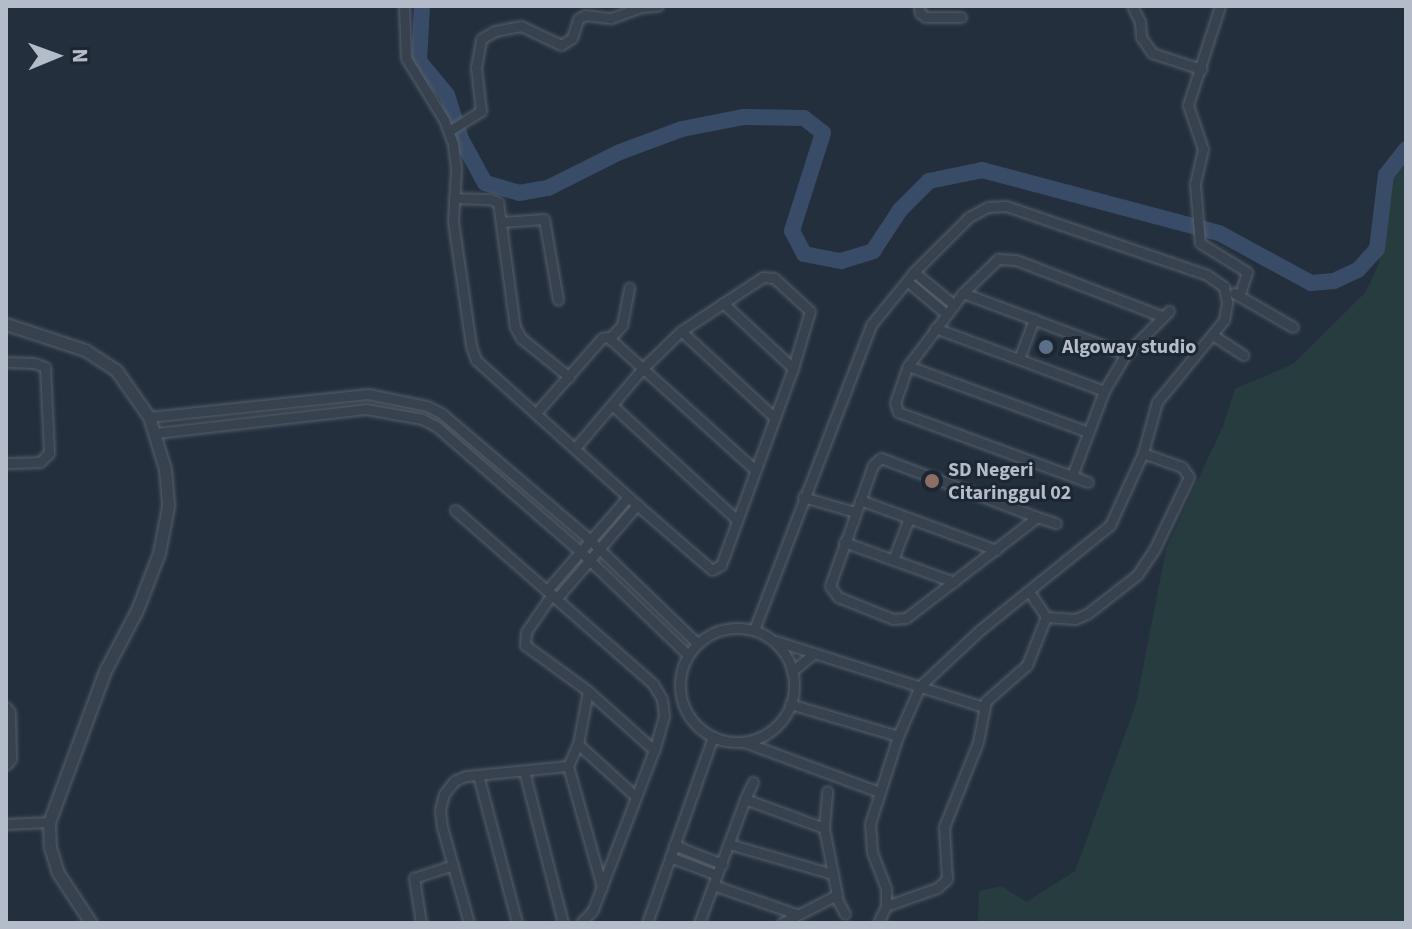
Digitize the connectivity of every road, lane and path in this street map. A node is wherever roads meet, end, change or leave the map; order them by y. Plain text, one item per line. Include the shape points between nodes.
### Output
1 (404, 6) edge
2 (658, 6) edge
3 (919, 6) edge
4 (1132, 6) edge
5 (1220, 6) edge
6 (961, 17) dead end
7 (1201, 69) junction
8 (452, 130) junction
9 (454, 198) junction
10 (502, 222) junction
11 (910, 277) junction
12 (1224, 287) junction
13 (629, 288) dead end
14 (963, 293) junction
15 (1239, 296) junction
16 (558, 300) dead end
17 (723, 303) junction
18 (954, 305) junction
19 (946, 314) junction
20 (1034, 319) junction
21 (6, 324) edge
22 (1293, 327) dead end
23 (935, 328) junction
24 (681, 331) junction
25 (1214, 336) junction
26 (610, 338) junction
27 (1126, 354) junction
28 (1243, 355) dead end
29 (1019, 359) junction
30 (6, 362) edge
31 (908, 366) junction
32 (643, 368) junction
33 (793, 368) junction
34 (569, 377) junction
35 (1104, 391) junction
36 (612, 405) junction
37 (536, 413) junction
38 (149, 417) junction
39 (774, 417) junction
40 (1088, 432) junction
41 (156, 433) junction
42 (575, 448) junction
43 (1143, 453) junction
44 (6, 463) edge
45 (753, 468) junction
46 (1072, 476) junction
47 (1088, 482) dead end
48 (628, 497) junction
49 (803, 497) junction
50 (860, 500) junction
51 (637, 505) junction
52 (455, 510) dead end
53 (855, 512) junction
54 (1037, 517) junction
55 (735, 518) junction
56 (909, 518) junction
57 (1056, 523) dead end
58 (590, 540) junction
59 (844, 542) junction
60 (599, 548) junction
61 (996, 550) junction
62 (580, 551) junction
63 (589, 559) junction
64 (893, 560) junction
65 (954, 582) junction
66 (1030, 593) junction
67 (552, 594) junction
68 (1046, 617) junction
69 (754, 630) junction
70 (772, 640) junction
71 (697, 643) junction
72 (814, 653) junction
73 (688, 655) junction
74 (792, 671) junction
75 (920, 686) junction
76 (588, 691) junction
77 (790, 704) junction
78 (6, 707) edge
79 (984, 707) junction
80 (898, 736) junction
81 (713, 737) junction
82 (744, 742) junction
83 (578, 744) junction
84 (654, 750) junction
85 (6, 765) edge
86 (568, 766) junction
87 (524, 771) junction
88 (478, 775) junction
89 (753, 782) dead end
90 (827, 791) dead end
91 (879, 792) junction
92 (635, 796) junction
93 (745, 799) junction
94 (49, 822) junction
95 (6, 824) edge
96 (824, 828) junction
97 (729, 844) junction
98 (674, 845) junction
99 (670, 857) junction
100 (722, 864) junction
101 (453, 865) junction
102 (833, 874) junction
103 (715, 880) junction
104 (602, 887) junction
105 (836, 897) junction
106 (886, 906) junction
107 (796, 914) junction
108 (845, 914) dead end
109 (91, 923) edge
110 (421, 923) edge
111 (469, 923) edge
112 (517, 923) edge
113 (563, 923) edge
114 (581, 923) edge
115 (647, 923) edge
116 (699, 923) edge
117 (782, 923) edge
118 (878, 923) edge

1 - 8 street via 406,58
2 - 8 street via 611,18 585,15 578,19 572,38 561,45 521,26 481,39 476,68 482,107
3 - 6 street via 926,17
4 - 7 street via 1152,53
5 - 7 street
7 - 15 street via 1188,105 1203,149 1195,184 1200,243 1247,272
8 - 9 street
9 - 10 street via 495,200
9 - 37 street via 473,353
10 - 16 street via 545,221
10 - 34 street via 515,327
11 - 12 street via 969,217 998,205 1097,235 1207,275
11 - 18 street
11 - 19 street
11 - 49 street via 865,336
12 - 15 street
12 - 25 street via 1227,312
13 - 26 street via 622,325
14 - 18 street
14 - 20 street
14 - 27 street via 990,264 1006,258 1165,313
15 - 22 street
17 - 24 street
17 - 33 street
17 - 33 street via 771,276 808,308 810,318
18 - 19 street
19 - 23 street
20 - 27 street
20 - 29 street
21 - 38 street via 99,357 122,377
23 - 29 street
23 - 31 street
24 - 32 street
24 - 39 street
25 - 28 street
25 - 43 street via 1162,392
26 - 32 street
26 - 34 street via 602,338
27 - 35 street
29 - 35 street
30 - 44 street via 45,367 49,453 40,462
31 - 40 street
31 - 46 street via 895,403 898,412
32 - 36 street
32 - 45 street
33 - 39 street
34 - 37 street
35 - 40 street
36 - 42 street
36 - 55 street
37 - 42 street
38 - 41 street
38 - 58 street via 368,394 413,401 441,413
39 - 45 street
40 - 46 street
41 - 62 street via 366,409 409,414 436,426
41 - 94 street via 167,487 164,536 141,601 105,671
42 - 48 street
43 - 66 street via 1110,525
43 - 68 street via 1182,467 1189,477 1146,563 1087,614 1068,620
45 - 55 street
46 - 47 street
48 - 51 street
48 - 58 street
49 - 53 street
49 - 69 street
50 - 53 street
50 - 54 street via 873,465 886,458
50 - 56 street
51 - 55 street via 712,570 721,565
51 - 60 street
52 - 67 street
53 - 59 street
54 - 57 street
54 - 61 street
56 - 61 street
56 - 64 street
58 - 60 street
58 - 62 street
59 - 64 street
59 - 65 street via 831,591 893,619 912,615
60 - 63 street
60 - 71 street
61 - 65 street
62 - 63 street
62 - 67 street
63 - 67 street
63 - 73 street
64 - 65 street
66 - 68 street
66 - 75 street via 980,630
67 - 76 street via 523,642
67 - 84 street via 658,692 664,716
68 - 79 street via 1027,665
69 - 70 street
69 - 71 street via 734,627
70 - 72 street
70 - 74 street
71 - 73 street
72 - 74 street
72 - 75 street
73 - 81 street via 682,670 682,702 689,716
74 - 77 street
75 - 79 street
75 - 80 street
76 - 83 street
76 - 84 street
77 - 80 street
77 - 82 street via 780,722
78 - 85 street via 11,759
79 - 106 street via 978,742 944,827 947,879 937,888
80 - 91 street
81 - 82 street
81 - 98 street
82 - 91 street
83 - 86 street
83 - 92 street
84 - 92 street
86 - 87 street
86 - 104 street
87 - 88 street
87 - 113 street
88 - 101 street via 454,781 441,802
88 - 112 street
89 - 93 street
90 - 96 street
91 - 106 street via 870,842 884,881
92 - 104 street
93 - 96 street
93 - 97 street
94 - 95 street
94 - 109 street via 58,873
96 - 102 street
97 - 100 street
97 - 102 street
98 - 99 street
98 - 100 street
99 - 103 street
99 - 115 street
100 - 103 street
101 - 110 street via 414,878
101 - 111 street
102 - 105 street
103 - 107 street
103 - 116 street
104 - 114 street via 590,916
105 - 107 street
105 - 108 street
106 - 118 street
107 - 117 street

